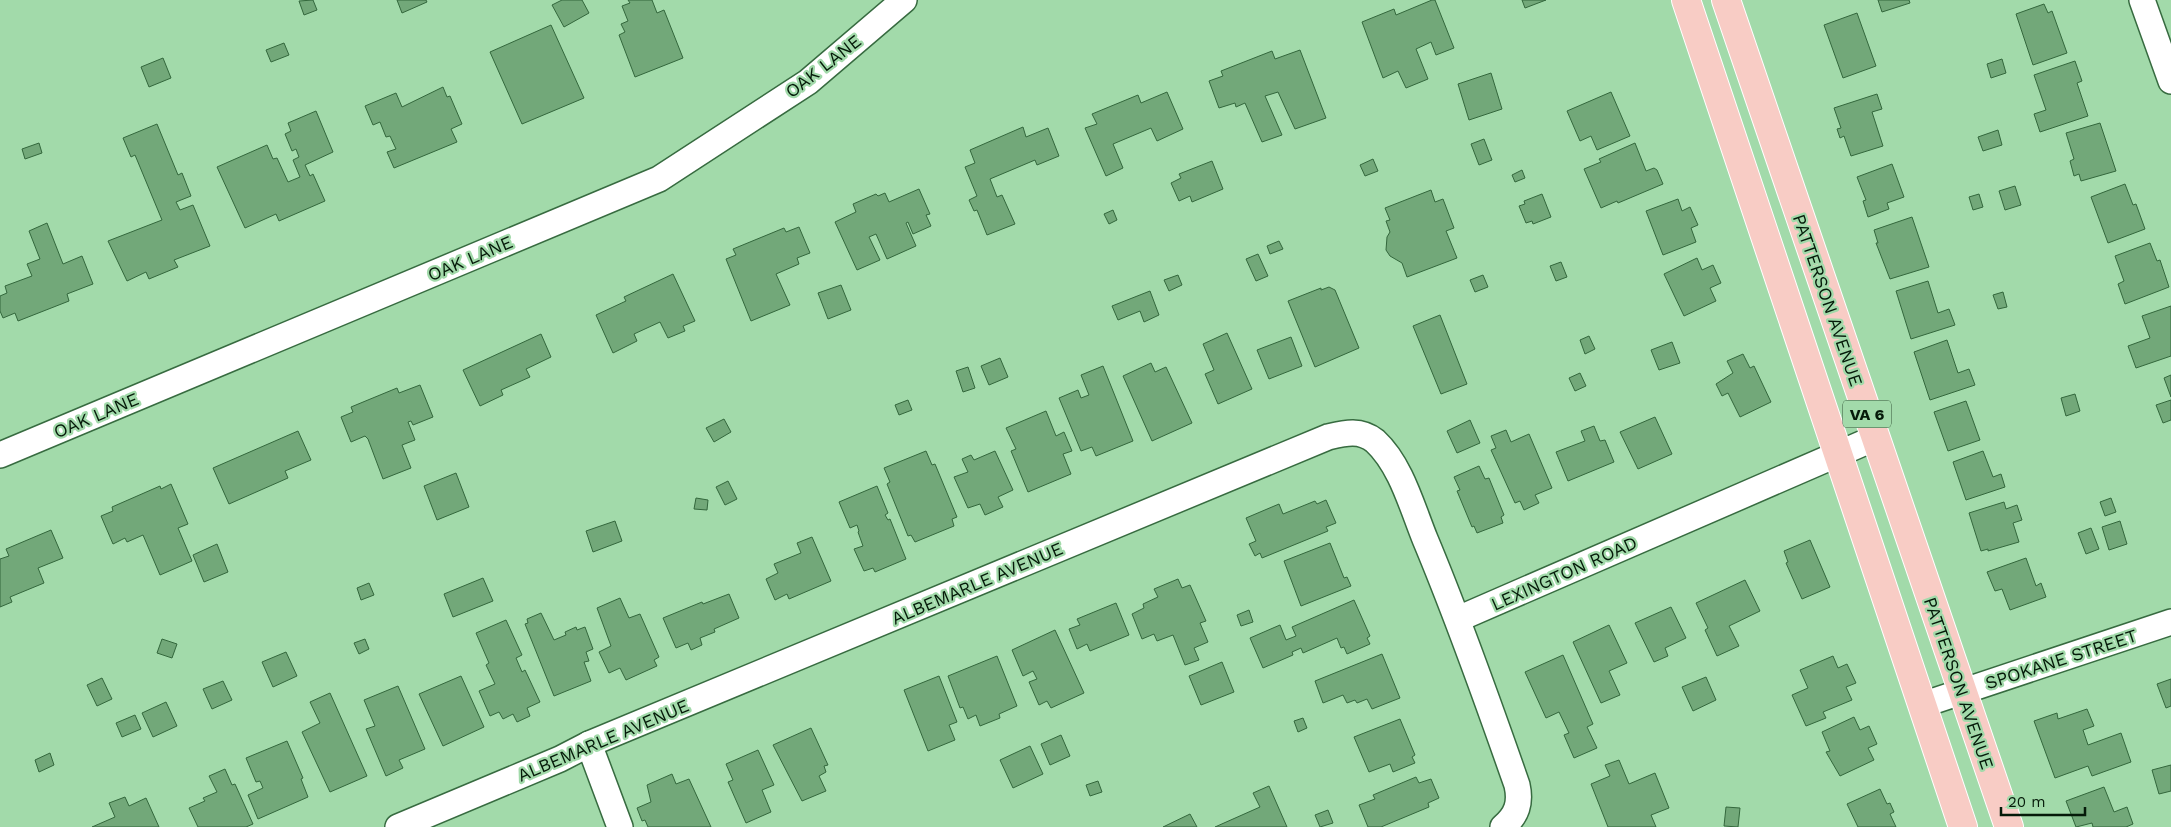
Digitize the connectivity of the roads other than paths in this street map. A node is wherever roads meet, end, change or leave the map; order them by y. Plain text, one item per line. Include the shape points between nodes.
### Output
1 (904, 0) edge
2 (1686, 0) edge
3 (1726, 0) edge
4 (2142, 0) edge
5 (2171, 81) edge
6 (1876, 438) junction
7 (1839, 453) junction
8 (0, 455) edge
9 (1458, 619) junction
10 (2171, 622) edge
11 (1962, 691) junction
12 (1922, 705) junction
13 (589, 744) junction
14 (398, 827) edge
15 (620, 827) edge
16 (1503, 827) edge
17 (1963, 827) edge
18 (2008, 827) edge

1 - 8 street, OAK LANE via 808,82 659,179
2 - 7 main road, VA 6
3 - 6 main road, PATTERSON AVENUE / VA 6
4 - 5 street
6 - 7 street, LEXINGTON ROAD
6 - 11 main road, PATTERSON AVENUE / VA 6
7 - 9 street, LEXINGTON ROAD
7 - 12 main road, VA 6
9 - 13 street, ALBEMARLE AVENUE via 1402,482 1388,456 1374,440 1360,432 1345,433 1328,437
9 - 16 street via 1520,798 1511,820
10 - 11 street, SPOKANE STREET
11 - 12 street, SPOKANE STREET
11 - 18 main road, PATTERSON AVENUE / VA 6
12 - 17 main road, VA 6
13 - 14 street, ALBEMARLE AVENUE
13 - 15 street

